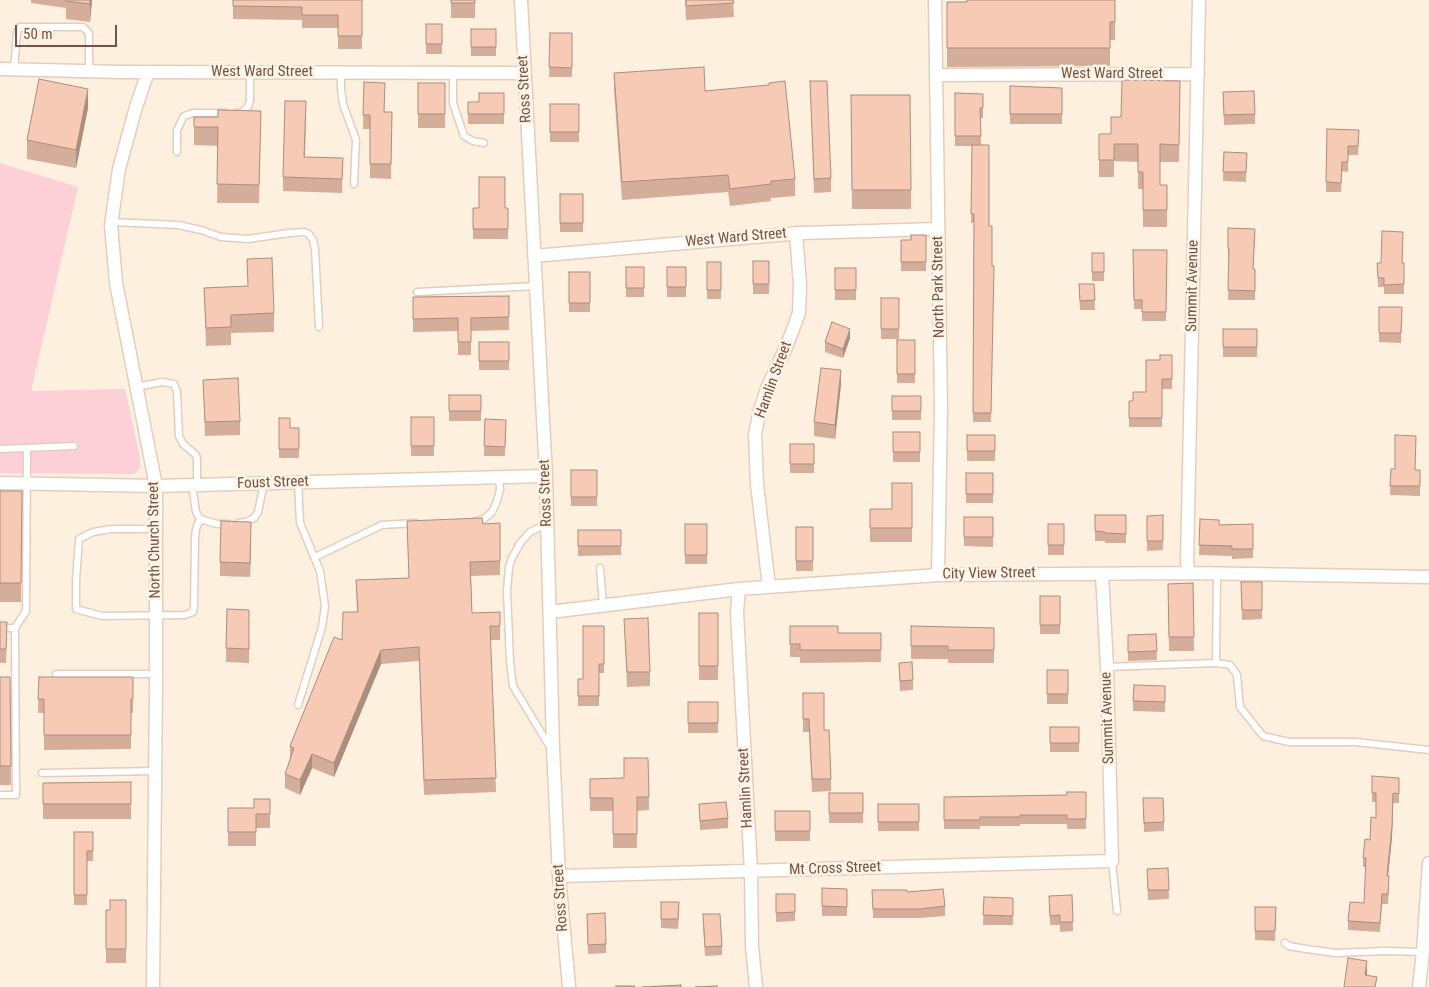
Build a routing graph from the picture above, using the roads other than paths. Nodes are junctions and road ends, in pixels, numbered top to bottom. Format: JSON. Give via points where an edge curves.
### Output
{"nodes":[{"id":1,"x":521,"y":0,"type":"edge"},
{"id":2,"x":935,"y":0,"type":"edge"},
{"id":3,"x":1200,"y":0,"type":"edge"},
{"id":4,"x":0,"y":69,"type":"edge"},
{"id":5,"x":14,"y":70,"type":"junction"},
{"id":6,"x":89,"y":72,"type":"junction"},
{"id":7,"x":148,"y":72,"type":"junction"},
{"id":8,"x":250,"y":72,"type":"junction"},
{"id":9,"x":340,"y":72,"type":"junction"},
{"id":10,"x":453,"y":72,"type":"junction"},
{"id":11,"x":524,"y":72,"type":"junction"},
{"id":12,"x":1198,"y":74,"type":"junction"},
{"id":13,"x":936,"y":75,"type":"junction"},
{"id":14,"x":484,"y":143,"type":"dead end"},
{"id":15,"x":176,"y":152,"type":"dead end"},
{"id":16,"x":354,"y":184,"type":"dead end"},
{"id":17,"x":111,"y":222,"type":"junction"},
{"id":18,"x":938,"y":229,"type":"junction"},
{"id":19,"x":796,"y":233,"type":"junction"},
{"id":20,"x":534,"y":256,"type":"junction"},
{"id":21,"x":536,"y":286,"type":"junction"},
{"id":22,"x":417,"y":292,"type":"dead end"},
{"id":23,"x":319,"y":327,"type":"dead end"},
{"id":24,"x":136,"y":387,"type":"junction"},
{"id":25,"x":74,"y":446,"type":"dead end"},
{"id":26,"x":27,"y":448,"type":"junction"},
{"id":27,"x":0,"y":449,"type":"edge"},
{"id":28,"x":546,"y":476,"type":"junction"},
{"id":29,"x":499,"y":477,"type":"junction"},
{"id":30,"x":298,"y":482,"type":"junction"},
{"id":31,"x":0,"y":483,"type":"edge"},
{"id":32,"x":26,"y":483,"type":"junction"},
{"id":33,"x":264,"y":483,"type":"junction"},
{"id":34,"x":195,"y":485,"type":"junction"},
{"id":35,"x":156,"y":486,"type":"junction"},
{"id":36,"x":200,"y":519,"type":"junction"},
{"id":37,"x":469,"y":521,"type":"edge"},
{"id":38,"x":424,"y":523,"type":"edge"},
{"id":39,"x":548,"y":524,"type":"junction"},
{"id":40,"x":156,"y":529,"type":"junction"},
{"id":41,"x":315,"y":558,"type":"junction"},
{"id":42,"x":600,"y":568,"type":"dead end"},
{"id":43,"x":1189,"y":573,"type":"junction"},
{"id":44,"x":1217,"y":573,"type":"junction"},
{"id":45,"x":1102,"y":574,"type":"junction"},
{"id":46,"x":938,"y":575,"type":"junction"},
{"id":47,"x":1429,"y":576,"type":"edge"},
{"id":48,"x":769,"y":587,"type":"junction"},
{"id":49,"x":739,"y":589,"type":"junction"},
{"id":50,"x":603,"y":606,"type":"junction"},
{"id":51,"x":550,"y":612,"type":"junction"},
{"id":52,"x":156,"y":616,"type":"junction"},
{"id":53,"x":0,"y":628,"type":"edge"},
{"id":54,"x":15,"y":628,"type":"junction"},
{"id":55,"x":1216,"y":663,"type":"junction"},
{"id":56,"x":1107,"y":667,"type":"junction"},
{"id":57,"x":56,"y":674,"type":"dead end"},
{"id":58,"x":156,"y":674,"type":"junction"},
{"id":59,"x":8,"y":686,"type":"edge"},
{"id":60,"x":15,"y":686,"type":"junction"},
{"id":61,"x":298,"y":705,"type":"dead end"},
{"id":62,"x":1429,"y":750,"type":"edge"},
{"id":63,"x":554,"y":755,"type":"junction"},
{"id":64,"x":155,"y":771,"type":"junction"},
{"id":65,"x":42,"y":773,"type":"dead end"},
{"id":66,"x":0,"y":795,"type":"edge"},
{"id":67,"x":1112,"y":861,"type":"junction"},
{"id":68,"x":1429,"y":863,"type":"edge"},
{"id":69,"x":751,"y":871,"type":"junction"},
{"id":70,"x":559,"y":876,"type":"junction"},
{"id":71,"x":1117,"y":911,"type":"dead end"},
{"id":72,"x":1285,"y":943,"type":"dead end"},
{"id":73,"x":1424,"y":952,"type":"junction"},
{"id":74,"x":153,"y":987,"type":"edge"},
{"id":75,"x":569,"y":987,"type":"edge"},
{"id":76,"x":756,"y":987,"type":"edge"},
{"id":77,"x":1418,"y":987,"type":"edge"}],
"edges":[{"from":1,"to":11,"type":"street","name":"Ross Street"},
{"from":2,"to":13,"type":"street","name":"North Park Street"},
{"from":3,"to":12,"type":"street","name":"Summit Avenue"},
{"from":4,"to":5,"type":"street","name":"West Ward Street"},
{"from":5,"to":6,"type":"street","name":"West Ward Street"},
{"from":5,"to":6,"type":"lane","via":[[20,27],[83,27],[89,33]]},
{"from":6,"to":7,"type":"street","name":"West Ward Street"},
{"from":7,"to":8,"type":"street","name":"West Ward Street"},
{"from":7,"to":17,"type":"street","name":"North Church Street","via":[[120,169]]},
{"from":8,"to":9,"type":"street","name":"West Ward Street"},
{"from":8,"to":15,"type":"lane","via":[[248,107],[242,112],[184,116],[177,130]]},
{"from":9,"to":10,"type":"street","name":"West Ward Street"},
{"from":9,"to":16,"type":"lane","via":[[343,104],[356,140]]},
{"from":10,"to":11,"type":"street","name":"West Ward Street"},
{"from":10,"to":14,"type":"lane","via":[[453,103],[464,136]]},
{"from":11,"to":20,"type":"street","name":"Ross Street"},
{"from":12,"to":13,"type":"street","name":"West Ward Street"},
{"from":12,"to":43,"type":"street","name":"Summit Avenue"},
{"from":13,"to":18,"type":"street","name":"North Park Street"},
{"from":17,"to":23,"type":"lane","via":[[178,225],[221,237],[309,234],[315,249]]},
{"from":17,"to":24,"type":"street","name":"North Church Street","via":[[116,283]]},
{"from":18,"to":19,"type":"street","name":"West Ward Street"},
{"from":18,"to":46,"type":"street","name":"North Park Street","via":[[941,409]]},
{"from":19,"to":20,"type":"street","name":"West Ward Street"},
{"from":19,"to":48,"type":"street","name":"Hamlin Street","via":[[799,313],[760,410],[755,440],[756,484]]},
{"from":20,"to":21,"type":"street","name":"Ross Street"},
{"from":21,"to":22,"type":"lane"},
{"from":21,"to":28,"type":"street","name":"Ross Street"},
{"from":24,"to":34,"type":"lane","via":[[162,382],[174,384],[180,436],[197,459]]},
{"from":24,"to":35,"type":"street","name":"North Church Street"},
{"from":25,"to":26,"type":"lane"},
{"from":26,"to":27,"type":"lane"},
{"from":26,"to":32,"type":"lane"},
{"from":28,"to":29,"type":"street","name":"Foust Street"},
{"from":28,"to":39,"type":"street","name":"Ross Street"},
{"from":29,"to":30,"type":"street","name":"Foust Street"},
{"from":29,"to":37,"type":"lane","via":[[500,490],[492,512],[478,521]]},
{"from":30,"to":33,"type":"street","name":"Foust Street"},
{"from":30,"to":41,"type":"lane","via":[[300,523]]},
{"from":31,"to":32,"type":"street","name":"Foust Street"},
{"from":32,"to":35,"type":"street","name":"Foust Street"},
{"from":32,"to":54,"type":"lane","via":[[26,611]]},
{"from":33,"to":34,"type":"street","name":"Foust Street"},
{"from":33,"to":36,"type":"lane","via":[[254,518],[236,524],[217,524]]},
{"from":34,"to":35,"type":"street","name":"Foust Street"},
{"from":34,"to":36,"type":"lane","via":[[196,512]]},
{"from":35,"to":40,"type":"street","name":"North Church Street"},
{"from":36,"to":52,"type":"lane","via":[[195,538],[193,612]]},
{"from":38,"to":41,"type":"lane","via":[[382,525]]},
{"from":39,"to":51,"type":"street","name":"Ross Street"},
{"from":39,"to":63,"type":"lane","via":[[530,532],[521,542],[509,567],[507,590],[513,686]]},
{"from":40,"to":52,"type":"street","name":"North Church Street"},
{"from":40,"to":52,"type":"lane","via":[[111,529],[93,532],[79,539],[76,609],[102,616]]},
{"from":41,"to":61,"type":"lane","via":[[325,606],[322,627]]},
{"from":42,"to":50,"type":"lane"},
{"from":43,"to":44,"type":"street","name":"City View Street"},
{"from":43,"to":45,"type":"street","name":"City View Street"},
{"from":44,"to":47,"type":"street","name":"City View Street"},
{"from":44,"to":55,"type":"lane"},
{"from":45,"to":46,"type":"street","name":"City View Street"},
{"from":45,"to":56,"type":"street","name":"Summit Avenue"},
{"from":46,"to":48,"type":"street","name":"City View Street"},
{"from":48,"to":49,"type":"street","name":"City View Street"},
{"from":49,"to":50,"type":"street","name":"City View Street"},
{"from":49,"to":69,"type":"street","name":"Hamlin Street","via":[[737,612]]},
{"from":50,"to":51,"type":"street","name":"City View Street"},
{"from":51,"to":63,"type":"street","name":"Ross Street"},
{"from":52,"to":58,"type":"street","name":"North Church Street"},
{"from":53,"to":54,"type":"lane"},
{"from":54,"to":60,"type":"lane"},
{"from":55,"to":56,"type":"lane"},
{"from":55,"to":62,"type":"lane","via":[[1230,665],[1237,675],[1240,707],[1263,736],[1289,742],[1356,742]]},
{"from":56,"to":67,"type":"street","name":"Summit Avenue"},
{"from":57,"to":58,"type":"lane"},
{"from":58,"to":64,"type":"street","name":"North Church Street"},
{"from":59,"to":60,"type":"lane"},
{"from":60,"to":66,"type":"lane","via":[[16,795]]},
{"from":63,"to":70,"type":"street","name":"Ross Street"},
{"from":64,"to":65,"type":"lane"},
{"from":64,"to":74,"type":"street","name":"North Church Street"},
{"from":67,"to":69,"type":"street","name":"Mt Cross Street"},
{"from":67,"to":71,"type":"lane"},
{"from":68,"to":73,"type":"street"},
{"from":69,"to":70,"type":"street","name":"Mt Cross Street"},
{"from":69,"to":76,"type":"street","name":"Hamlin Street"},
{"from":70,"to":75,"type":"street","name":"Ross Street"},
{"from":72,"to":73,"type":"lane","via":[[1306,950],[1336,953]]},
{"from":73,"to":77,"type":"street"}]}
